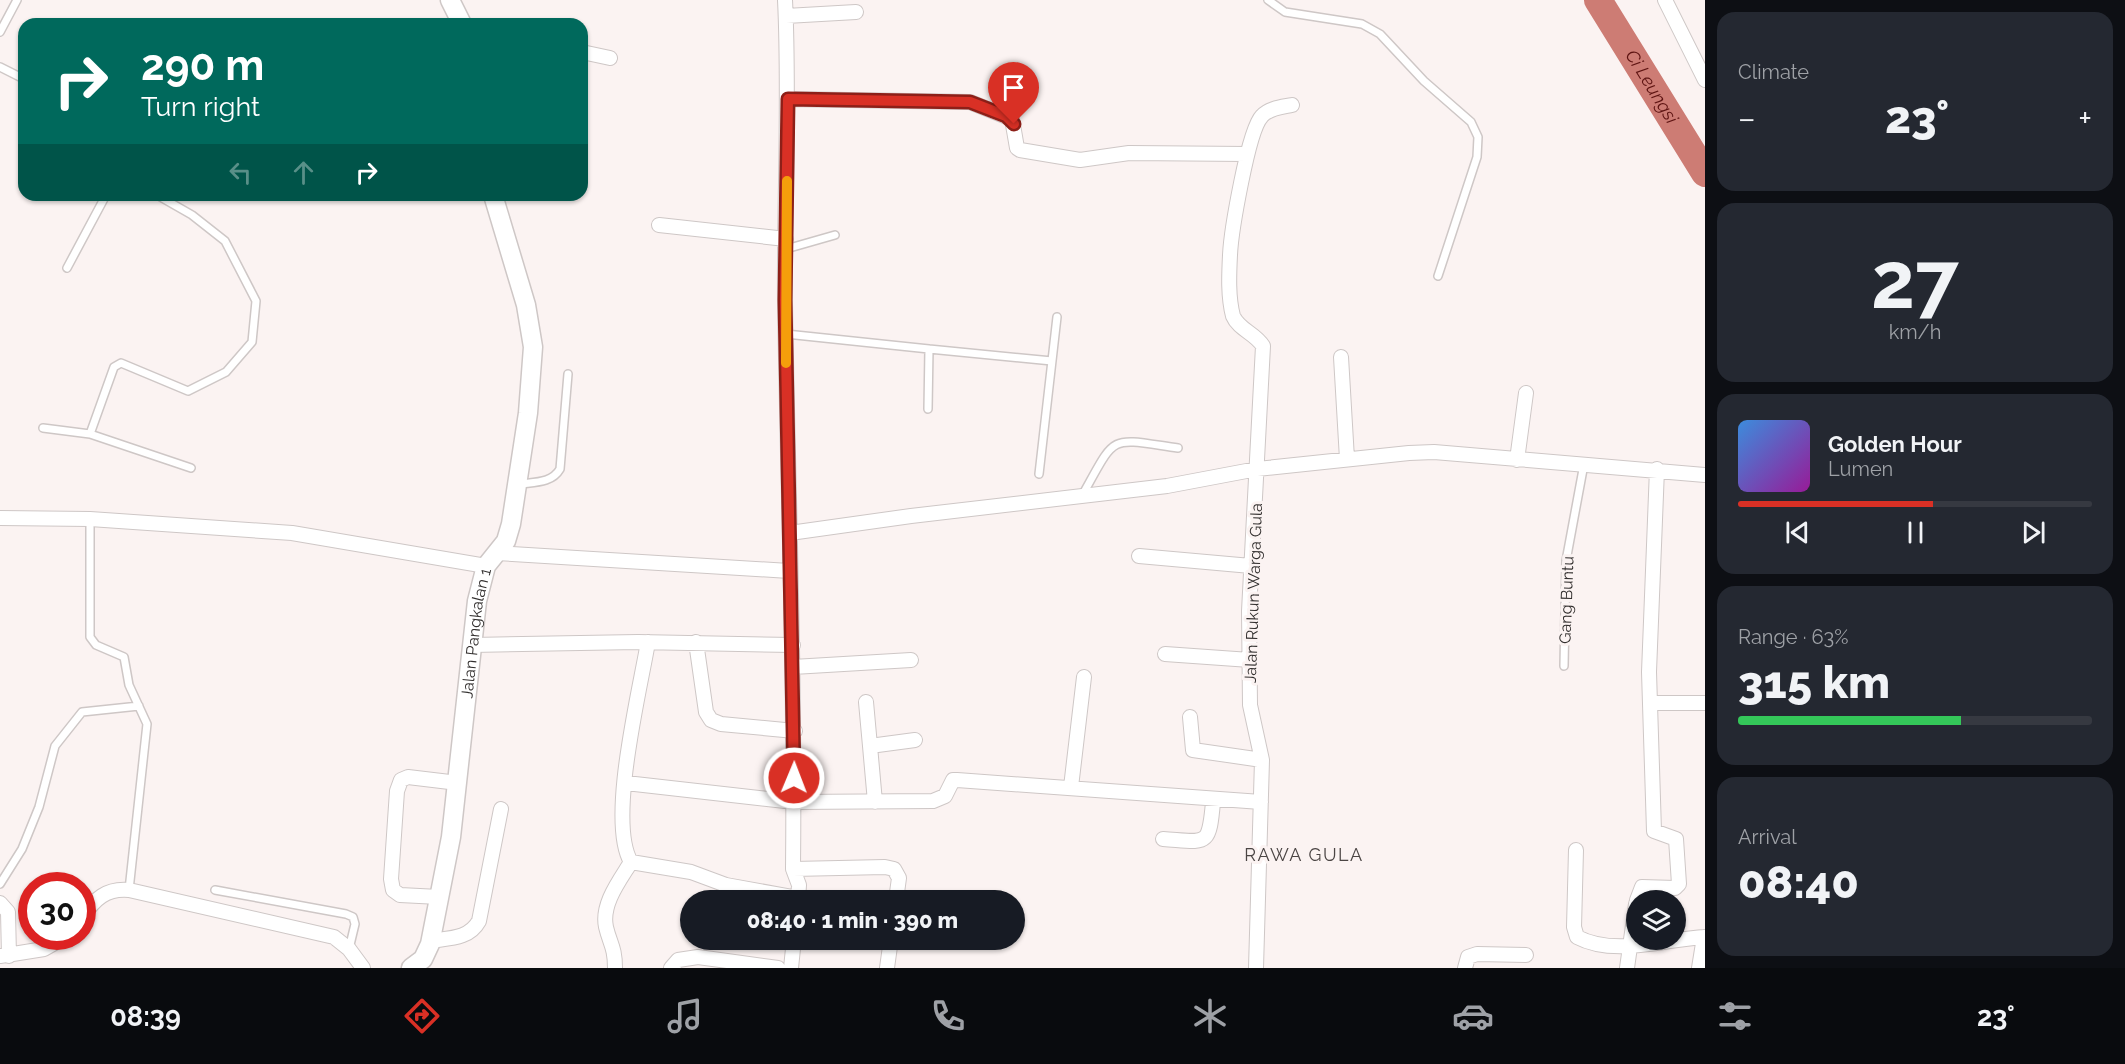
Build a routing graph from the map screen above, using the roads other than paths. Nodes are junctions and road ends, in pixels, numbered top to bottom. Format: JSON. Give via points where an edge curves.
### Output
{"nodes":[{"id":1,"x":17,"y":0,"type":"edge"},
{"id":2,"x":450,"y":0,"type":"edge"},
{"id":3,"x":785,"y":0,"type":"edge"},
{"id":4,"x":1268,"y":0,"type":"edge"},
{"id":5,"x":1669,"y":1,"type":"edge"},
{"id":6,"x":856,"y":12,"type":"dead end"},
{"id":7,"x":786,"y":16,"type":"junction"},
{"id":8,"x":459,"y":18,"type":"edge"},
{"id":9,"x":0,"y":32,"type":"edge"},
{"id":10,"x":588,"y":53,"type":"edge"},
{"id":11,"x":610,"y":58,"type":"dead end"},
{"id":12,"x":0,"y":67,"type":"edge"},
{"id":13,"x":18,"y":76,"type":"edge"},
{"id":14,"x":1705,"y":80,"type":"edge"},
{"id":15,"x":788,"y":99,"type":"junction"},
{"id":16,"x":1292,"y":105,"type":"dead end"},
{"id":17,"x":1247,"y":154,"type":"junction"},
{"id":18,"x":103,"y":201,"type":"edge"},
{"id":19,"x":168,"y":201,"type":"edge"},
{"id":20,"x":495,"y":201,"type":"edge"},
{"id":21,"x":659,"y":225,"type":"dead end"},
{"id":22,"x":835,"y":235,"type":"dead end"},
{"id":23,"x":786,"y":244,"type":"junction"},
{"id":24,"x":67,"y":268,"type":"dead end"},
{"id":25,"x":1438,"y":276,"type":"dead end"},
{"id":26,"x":1057,"y":317,"type":"dead end"},
{"id":27,"x":786,"y":334,"type":"junction"},
{"id":28,"x":929,"y":349,"type":"junction"},
{"id":29,"x":1341,"y":357,"type":"dead end"},
{"id":30,"x":1052,"y":361,"type":"junction"},
{"id":31,"x":568,"y":375,"type":"dead end"},
{"id":32,"x":1526,"y":393,"type":"dead end"},
{"id":33,"x":928,"y":409,"type":"dead end"},
{"id":34,"x":43,"y":428,"type":"dead end"},
{"id":35,"x":90,"y":434,"type":"junction"},
{"id":36,"x":1178,"y":448,"type":"dead end"},
{"id":37,"x":1347,"y":459,"type":"junction"},
{"id":38,"x":1517,"y":460,"type":"junction"},
{"id":39,"x":1584,"y":464,"type":"junction"},
{"id":40,"x":191,"y":468,"type":"dead end"},
{"id":41,"x":1257,"y":469,"type":"junction"},
{"id":42,"x":1657,"y":469,"type":"junction"},
{"id":43,"x":1039,"y":474,"type":"dead end"},
{"id":44,"x":1705,"y":475,"type":"edge"},
{"id":45,"x":517,"y":485,"type":"junction"},
{"id":46,"x":1083,"y":494,"type":"junction"},
{"id":47,"x":0,"y":518,"type":"edge"},
{"id":48,"x":90,"y":519,"type":"junction"},
{"id":49,"x":790,"y":533,"type":"junction"},
{"id":50,"x":1139,"y":556,"type":"dead end"},
{"id":51,"x":491,"y":559,"type":"junction"},
{"id":52,"x":1251,"y":566,"type":"junction"},
{"id":53,"x":789,"y":571,"type":"junction"},
{"id":54,"x":648,"y":642,"type":"junction"},
{"id":55,"x":696,"y":642,"type":"junction"},
{"id":56,"x":472,"y":645,"type":"junction"},
{"id":57,"x":793,"y":645,"type":"junction"},
{"id":58,"x":1165,"y":654,"type":"dead end"},
{"id":59,"x":911,"y":660,"type":"dead end"},
{"id":60,"x":1250,"y":660,"type":"junction"},
{"id":61,"x":1564,"y":666,"type":"dead end"},
{"id":62,"x":793,"y":667,"type":"junction"},
{"id":63,"x":1084,"y":677,"type":"dead end"},
{"id":64,"x":866,"y":702,"type":"dead end"},
{"id":65,"x":1650,"y":703,"type":"junction"},
{"id":66,"x":1705,"y":703,"type":"edge"},
{"id":67,"x":139,"y":706,"type":"junction"},
{"id":68,"x":1190,"y":717,"type":"dead end"},
{"id":69,"x":795,"y":731,"type":"junction"},
{"id":70,"x":915,"y":740,"type":"dead end"},
{"id":71,"x":870,"y":746,"type":"junction"},
{"id":72,"x":1262,"y":760,"type":"junction"},
{"id":73,"x":458,"y":783,"type":"junction"},
{"id":74,"x":626,"y":783,"type":"junction"},
{"id":75,"x":1071,"y":787,"type":"junction"},
{"id":76,"x":794,"y":802,"type":"junction"},
{"id":77,"x":875,"y":802,"type":"junction"},
{"id":78,"x":1213,"y":802,"type":"dead end"},
{"id":79,"x":1261,"y":802,"type":"junction"},
{"id":80,"x":501,"y":809,"type":"dead end"},
{"id":81,"x":1163,"y":839,"type":"dead end"},
{"id":82,"x":1576,"y":850,"type":"dead end"},
{"id":83,"x":631,"y":862,"type":"junction"},
{"id":84,"x":793,"y":869,"type":"junction"},
{"id":85,"x":0,"y":884,"type":"edge"},
{"id":86,"x":129,"y":890,"type":"junction"},
{"id":87,"x":214,"y":890,"type":"dead end"},
{"id":88,"x":752,"y":890,"type":"edge"},
{"id":89,"x":799,"y":890,"type":"edge"},
{"id":90,"x":897,"y":890,"type":"edge"},
{"id":91,"x":1641,"y":890,"type":"edge"},
{"id":92,"x":439,"y":897,"type":"junction"},
{"id":93,"x":96,"y":902,"type":"edge"},
{"id":94,"x":0,"y":903,"type":"edge"},
{"id":95,"x":1704,"y":937,"type":"edge"},
{"id":96,"x":1686,"y":939,"type":"edge"},
{"id":97,"x":430,"y":940,"type":"junction"},
{"id":98,"x":1626,"y":945,"type":"edge"},
{"id":99,"x":350,"y":948,"type":"junction"},
{"id":100,"x":38,"y":950,"type":"edge"},
{"id":101,"x":793,"y":950,"type":"edge"},
{"id":102,"x":889,"y":950,"type":"edge"},
{"id":103,"x":1631,"y":950,"type":"edge"},
{"id":104,"x":1526,"y":955,"type":"dead end"},
{"id":105,"x":4,"y":956,"type":"edge"},
{"id":106,"x":415,"y":967,"type":"edge"},
{"id":107,"x":363,"y":968,"type":"edge"},
{"id":108,"x":615,"y":968,"type":"edge"},
{"id":109,"x":671,"y":968,"type":"edge"},
{"id":110,"x":778,"y":968,"type":"edge"},
{"id":111,"x":791,"y":968,"type":"edge"},
{"id":112,"x":887,"y":968,"type":"edge"},
{"id":113,"x":1256,"y":968,"type":"edge"},
{"id":114,"x":1465,"y":968,"type":"edge"},
{"id":115,"x":1627,"y":968,"type":"edge"},
{"id":116,"x":1699,"y":968,"type":"edge"}],
"edges":[{"from":1,"to":9,"type":"lane"},
{"from":2,"to":8,"type":"main road"},
{"from":3,"to":7,"type":"street"},
{"from":4,"to":25,"type":"lane","via":[[1285,12],[1368,26],[1472,122],[1478,137],[1478,157]]},
{"from":5,"to":14,"type":"street"},
{"from":6,"to":7,"type":"street"},
{"from":7,"to":15,"type":"street"},
{"from":10,"to":11,"type":"street"},
{"from":12,"to":13,"type":"lane"},
{"from":15,"to":17,"type":"street","via":[[970,102],[1012,119],[1020,150],[1080,160],[1129,153]]},
{"from":15,"to":23,"type":"street"},
{"from":16,"to":17,"type":"street","via":[[1262,116]]},
{"from":17,"to":41,"type":"street","name":"Jalan Rukun Warga Gula","via":[[1230,254],[1231,307],[1237,324],[1263,346]]},
{"from":18,"to":24,"type":"lane"},
{"from":19,"to":35,"type":"lane","via":[[225,241],[256,301],[252,342],[226,372],[188,391],[121,363],[114,368]]},
{"from":20,"to":45,"type":"main road","name":"Jalan Pangkalan 1","via":[[531,327],[528,412]]},
{"from":21,"to":23,"type":"street"},
{"from":22,"to":23,"type":"lane"},
{"from":23,"to":27,"type":"street"},
{"from":26,"to":30,"type":"lane"},
{"from":27,"to":28,"type":"lane"},
{"from":27,"to":49,"type":"street"},
{"from":28,"to":30,"type":"lane"},
{"from":28,"to":33,"type":"lane"},
{"from":29,"to":37,"type":"street"},
{"from":30,"to":43,"type":"lane"},
{"from":31,"to":45,"type":"lane","via":[[560,469],[549,480]]},
{"from":32,"to":38,"type":"street"},
{"from":34,"to":35,"type":"lane"},
{"from":35,"to":40,"type":"lane"},
{"from":36,"to":46,"type":"lane","via":[[1117,443],[1109,448]]},
{"from":37,"to":38,"type":"street","via":[[1434,452]]},
{"from":37,"to":41,"type":"street"},
{"from":38,"to":39,"type":"street"},
{"from":39,"to":42,"type":"street"},
{"from":39,"to":61,"type":"lane","name":"Gang Buntu","via":[[1566,561]]},
{"from":41,"to":46,"type":"street","via":[[1167,486]]},
{"from":41,"to":52,"type":"street","name":"Jalan Rukun Warga Gula"},
{"from":42,"to":44,"type":"street"},
{"from":42,"to":65,"type":"street"},
{"from":45,"to":51,"type":"main road","name":"Jalan Pangkalan 1","via":[[506,541]]},
{"from":46,"to":49,"type":"street"},
{"from":47,"to":48,"type":"street"},
{"from":48,"to":51,"type":"street","via":[[292,533]]},
{"from":48,"to":67,"type":"lane","via":[[90,637],[96,645],[124,657],[129,685]]},
{"from":49,"to":53,"type":"street"},
{"from":50,"to":52,"type":"street"},
{"from":51,"to":53,"type":"street"},
{"from":51,"to":56,"type":"main road","name":"Jalan Pangkalan 1","via":[[477,601]]},
{"from":52,"to":60,"type":"street","name":"Jalan Rukun Warga Gula"},
{"from":53,"to":57,"type":"street"},
{"from":54,"to":55,"type":"street"},
{"from":54,"to":56,"type":"street"},
{"from":54,"to":74,"type":"street"},
{"from":55,"to":57,"type":"street"},
{"from":55,"to":69,"type":"street","via":[[706,712],[711,720]]},
{"from":56,"to":73,"type":"main road","name":"Jalan Pangkalan 1"},
{"from":57,"to":62,"type":"street"},
{"from":58,"to":60,"type":"street"},
{"from":59,"to":62,"type":"street"},
{"from":60,"to":72,"type":"street","name":"Jalan Rukun Warga Gula","via":[[1250,705]]},
{"from":62,"to":69,"type":"street"},
{"from":63,"to":75,"type":"street"},
{"from":64,"to":71,"type":"street"},
{"from":65,"to":66,"type":"street"},
{"from":65,"to":91,"type":"street","via":[[1654,831],[1676,839],[1679,884],[1675,888]]},
{"from":67,"to":85,"type":"lane","via":[[82,712],[75,720],[55,746],[39,807],[22,849]]},
{"from":67,"to":86,"type":"lane","via":[[147,724]]},
{"from":68,"to":72,"type":"street","via":[[1193,750]]},
{"from":69,"to":76,"type":"street"},
{"from":70,"to":71,"type":"street"},
{"from":71,"to":77,"type":"street"},
{"from":72,"to":79,"type":"street","name":"Jalan Rukun Warga Gula"},
{"from":73,"to":92,"type":"main road","name":"Jalan Pangkalan 1"},
{"from":73,"to":92,"type":"street","via":[[408,777],[401,780],[397,791],[393,890],[400,895]]},
{"from":74,"to":76,"type":"street"},
{"from":74,"to":83,"type":"street","via":[[622,839]]},
{"from":75,"to":77,"type":"street","via":[[953,780],[940,800]]},
{"from":75,"to":79,"type":"street"},
{"from":76,"to":77,"type":"street"},
{"from":76,"to":84,"type":"street"},
{"from":78,"to":81,"type":"street","via":[[1206,838]]},
{"from":79,"to":113,"type":"street","name":"Jalan Rukun Warga Gula"},
{"from":80,"to":97,"type":"street","via":[[474,931],[462,937]]},
{"from":82,"to":98,"type":"street","via":[[1577,936],[1586,942]]},
{"from":83,"to":88,"type":"street","via":[[691,872]]},
{"from":83,"to":108,"type":"street","via":[[615,885],[605,925],[615,948]]},
{"from":84,"to":89,"type":"street"},
{"from":84,"to":90,"type":"street","via":[[885,867],[894,869],[899,878]]},
{"from":86,"to":93,"type":"street","via":[[104,893]]},
{"from":86,"to":99,"type":"street","via":[[334,937]]},
{"from":87,"to":99,"type":"lane","via":[[346,914],[353,917],[355,924]]},
{"from":92,"to":97,"type":"main road","name":"Jalan Pangkalan 1"},
{"from":94,"to":105,"type":"street","via":[[8,912]]},
{"from":95,"to":96,"type":"street"},
{"from":95,"to":116,"type":"street"},
{"from":97,"to":106,"type":"main road","name":"Jalan Pangkalan 1","via":[[423,959]]},
{"from":99,"to":107,"type":"street"},
{"from":100,"to":105,"type":"street"},
{"from":101,"to":111,"type":"street"},
{"from":102,"to":112,"type":"street"},
{"from":103,"to":115,"type":"street"},
{"from":104,"to":114,"type":"street","via":[[1477,954],[1468,957]]},
{"from":109,"to":110,"type":"street","via":[[678,960],[698,957]]}]}
